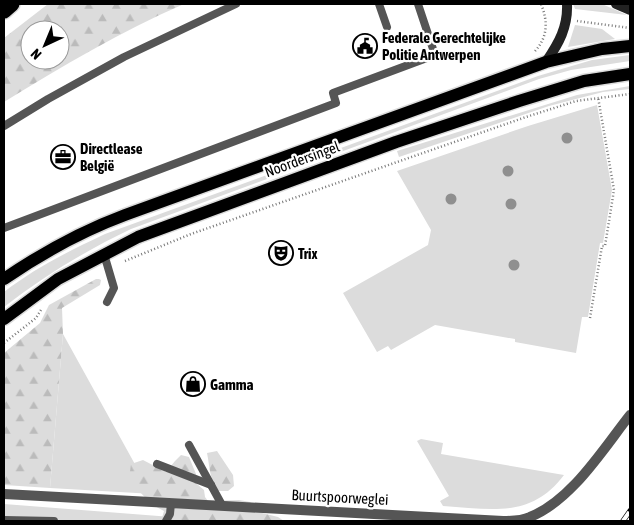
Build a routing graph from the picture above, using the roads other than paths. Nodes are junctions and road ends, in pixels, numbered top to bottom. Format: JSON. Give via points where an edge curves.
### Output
{"nodes":[{"id":1,"x":12,"y":4,"type":"edge"},
{"id":2,"x":236,"y":4,"type":"edge"},
{"id":3,"x":379,"y":4,"type":"edge"},
{"id":4,"x":418,"y":4,"type":"edge"},
{"id":5,"x":567,"y":4,"type":"edge"},
{"id":6,"x":616,"y":4,"type":"edge"},
{"id":7,"x":630,"y":10,"type":"edge"},
{"id":8,"x":4,"y":11,"type":"edge"},
{"id":9,"x":387,"y":27,"type":"dead end"},
{"id":10,"x":630,"y":46,"type":"edge"},
{"id":11,"x":546,"y":62,"type":"junction"},
{"id":12,"x":630,"y":74,"type":"edge"},
{"id":13,"x":4,"y":126,"type":"edge"},
{"id":14,"x":4,"y":228,"type":"edge"},
{"id":15,"x":104,"y":254,"type":"junction"},
{"id":16,"x":4,"y":279,"type":"edge"},
{"id":17,"x":107,"y":302,"type":"dead end"},
{"id":18,"x":4,"y":319,"type":"edge"},
{"id":19,"x":630,"y":415,"type":"edge"},
{"id":20,"x":189,"y":445,"type":"dead end"},
{"id":21,"x":156,"y":464,"type":"dead end"},
{"id":22,"x":211,"y":485,"type":"junction"},
{"id":23,"x":4,"y":494,"type":"edge"},
{"id":24,"x":171,"y":502,"type":"junction"},
{"id":25,"x":222,"y":505,"type":"junction"},
{"id":26,"x":4,"y":520,"type":"edge"},
{"id":27,"x":480,"y":520,"type":"edge"},
{"id":28,"x":54,"y":521,"type":"edge"},
{"id":29,"x":166,"y":521,"type":"edge"}],
"edges":[{"from":1,"to":8,"type":"highway"},
{"from":2,"to":13,"type":"lane","via":[[124,57]]},
{"from":3,"to":9,"type":"lane"},
{"from":4,"to":14,"type":"lane","via":[[435,55],[333,93],[336,103]]},
{"from":5,"to":11,"type":"main road","via":[[567,20],[557,47]]},
{"from":6,"to":7,"type":"main road"},
{"from":10,"to":11,"type":"main road","name":"Noordersingel"},
{"from":11,"to":16,"type":"main road","name":"Noordersingel","via":[[97,225]]},
{"from":12,"to":15,"type":"main road","name":"Noordersingel","via":[[584,81],[396,142],[138,237]]},
{"from":15,"to":17,"type":"lane","via":[[114,288]]},
{"from":15,"to":18,"type":"main road","name":"Noordersingel","via":[[58,279]]},
{"from":19,"to":27,"type":"street","name":"Buurtspoorweglei","via":[[579,479],[552,505],[528,518]]},
{"from":20,"to":22,"type":"lane"},
{"from":21,"to":22,"type":"lane"},
{"from":22,"to":25,"type":"lane"},
{"from":23,"to":24,"type":"street","name":"Buurtspoorweglei"},
{"from":24,"to":25,"type":"street","name":"Buurtspoorweglei"},
{"from":24,"to":29,"type":"lane"},
{"from":25,"to":27,"type":"street","name":"Buurtspoorweglei"},
{"from":26,"to":28,"type":"lane"}]}
